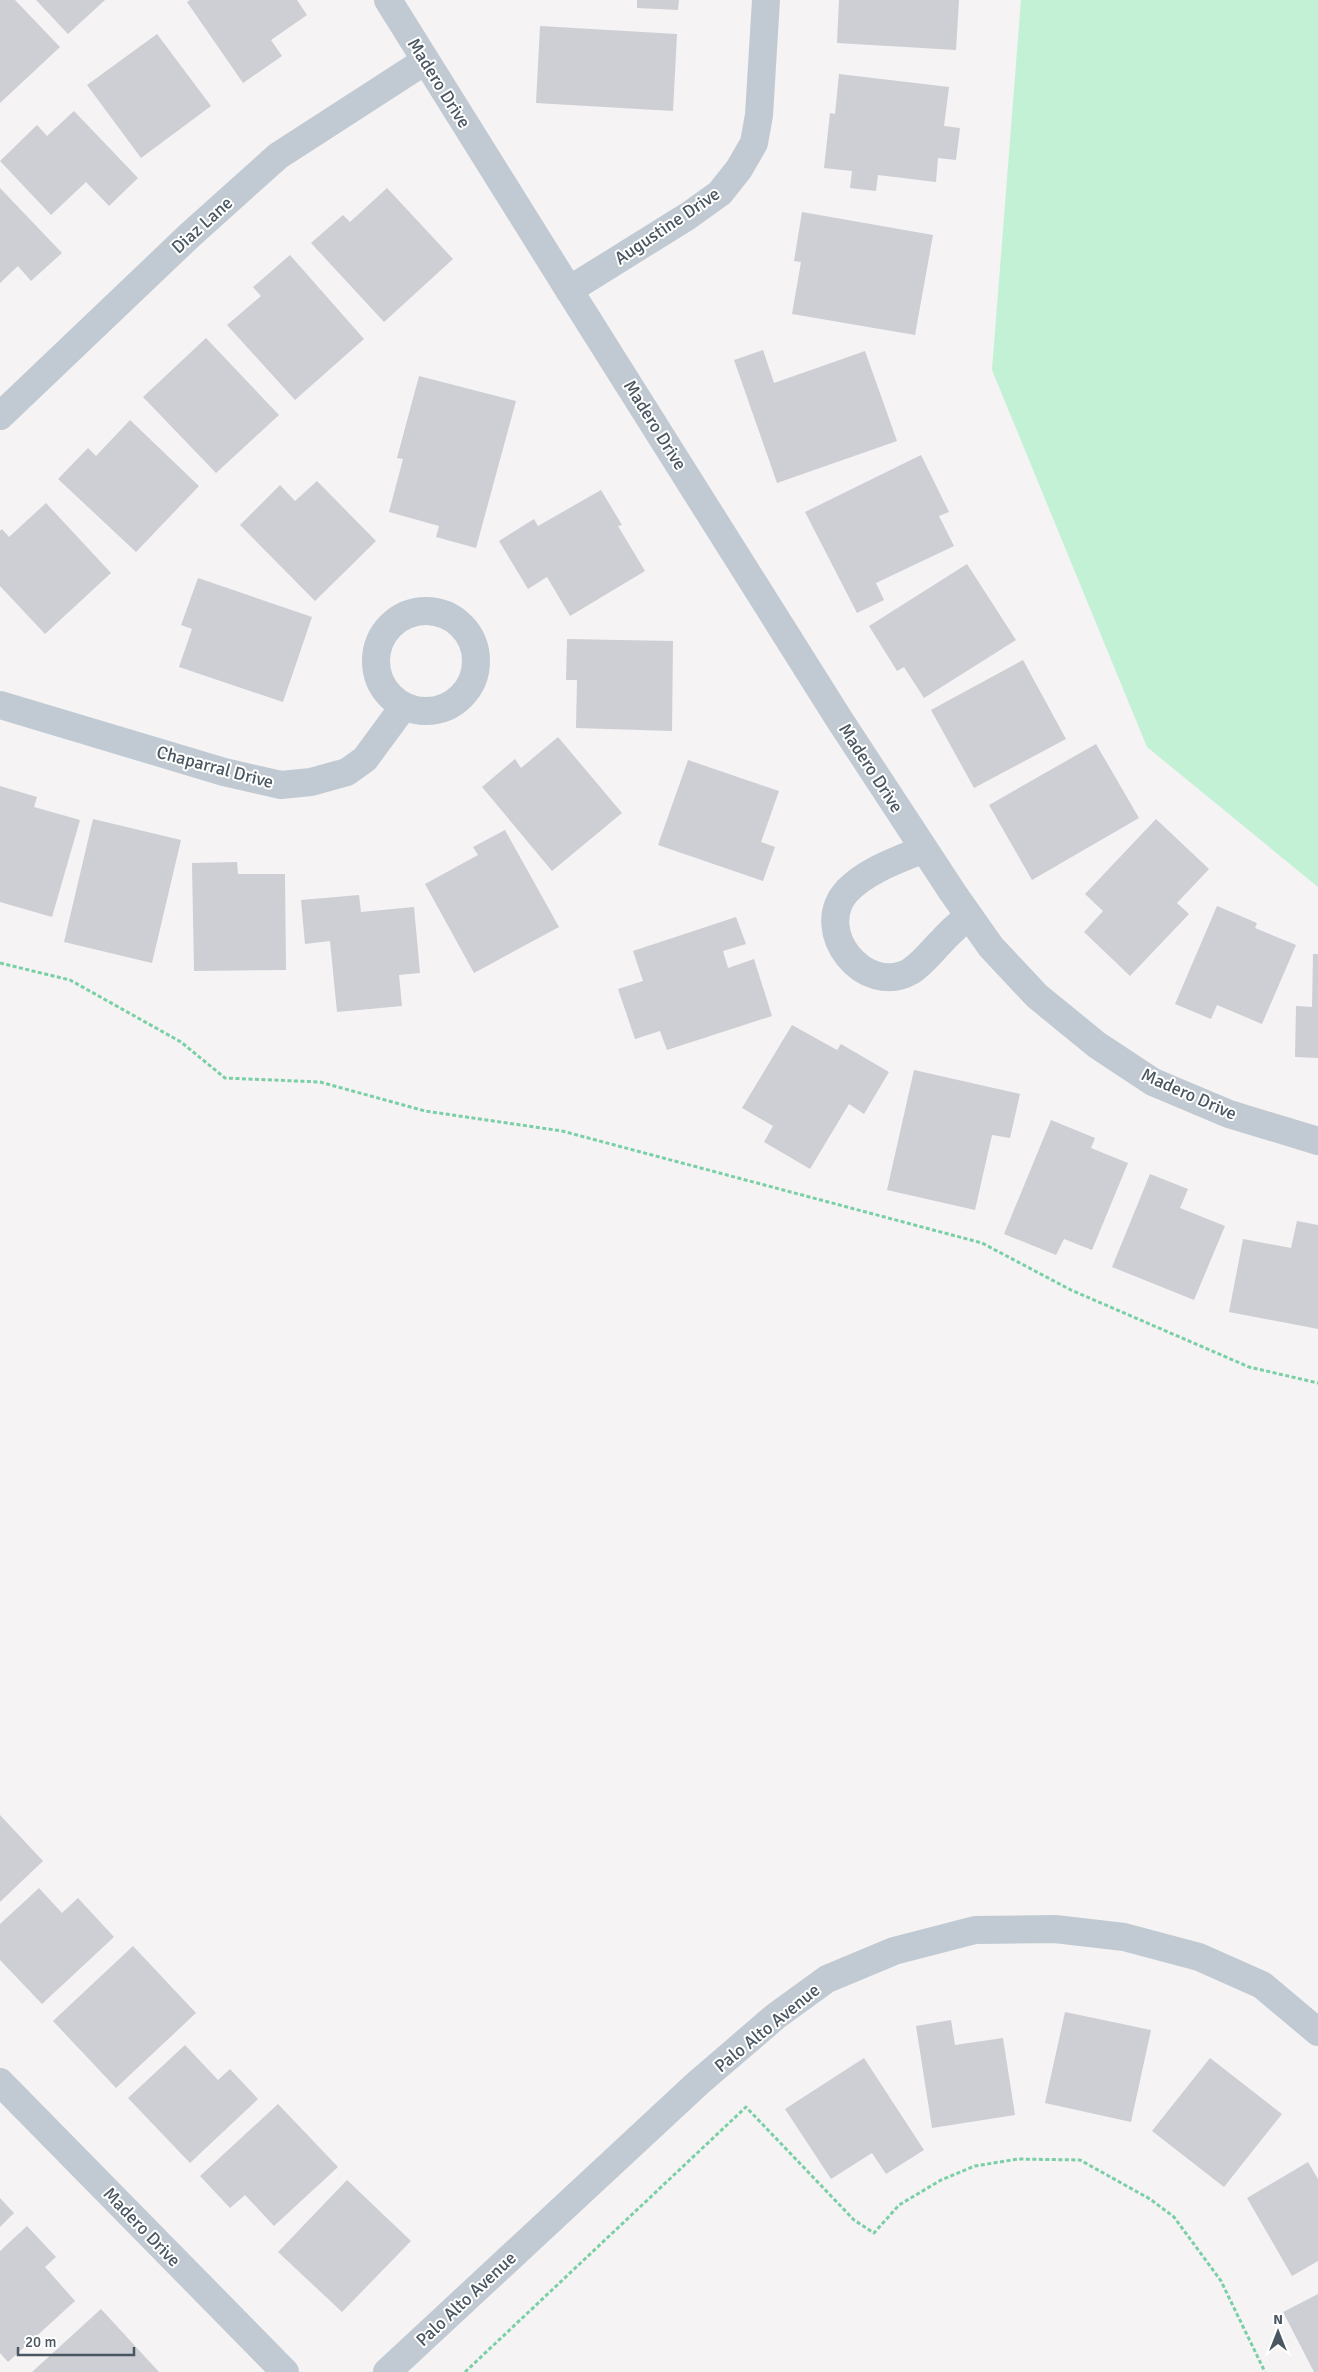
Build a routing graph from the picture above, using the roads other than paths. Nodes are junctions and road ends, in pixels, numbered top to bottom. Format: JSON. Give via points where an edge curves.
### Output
{"nodes":[{"id":1,"x":388,"y":0,"type":"edge"},
{"id":2,"x":766,"y":0,"type":"edge"},
{"id":3,"x":425,"y":61,"type":"junction"},
{"id":4,"x":569,"y":290,"type":"junction"},
{"id":5,"x":0,"y":416,"type":"edge"},
{"id":6,"x":0,"y":705,"type":"edge"},
{"id":7,"x":404,"y":706,"type":"dead end"},
{"id":8,"x":924,"y":849,"type":"junction"},
{"id":9,"x":969,"y":916,"type":"junction"},
{"id":10,"x":1318,"y":1141,"type":"edge"},
{"id":11,"x":1318,"y":2032,"type":"edge"},
{"id":12,"x":0,"y":2082,"type":"edge"},
{"id":13,"x":285,"y":2372,"type":"edge"},
{"id":14,"x":387,"y":2372,"type":"edge"}],
"edges":[{"from":1,"to":3,"type":"street","name":"Madero Drive"},
{"from":2,"to":4,"type":"street","name":"Augustine Drive","via":[[759,115],[754,143],[739,169],[720,193],[688,216]]},
{"from":3,"to":4,"type":"street","name":"Madero Drive"},
{"from":3,"to":5,"type":"street","name":"Diaz Lane","via":[[278,156]]},
{"from":4,"to":8,"type":"street","name":"Madero Drive"},
{"from":6,"to":7,"type":"street","name":"Chaparral Drive","via":[[224,772],[281,785],[311,782],[347,772],[366,759]]},
{"from":8,"to":9,"type":"street","name":"Madero Drive"},
{"from":8,"to":9,"type":"street","via":[[882,867],[847,892],[837,913],[837,936],[846,957],[864,971],[887,977],[909,972]]},
{"from":9,"to":10,"type":"street","name":"Madero Drive","via":[[991,947],[1038,996],[1097,1045],[1153,1082],[1229,1114]]},
{"from":11,"to":14,"type":"street","name":"Palo Alto Avenue","via":[[1262,1985],[1199,1957],[1124,1937],[1054,1929],[975,1930],[894,1951],[827,1979],[776,2016]]},
{"from":12,"to":13,"type":"street","name":"Madero Drive"}]}
